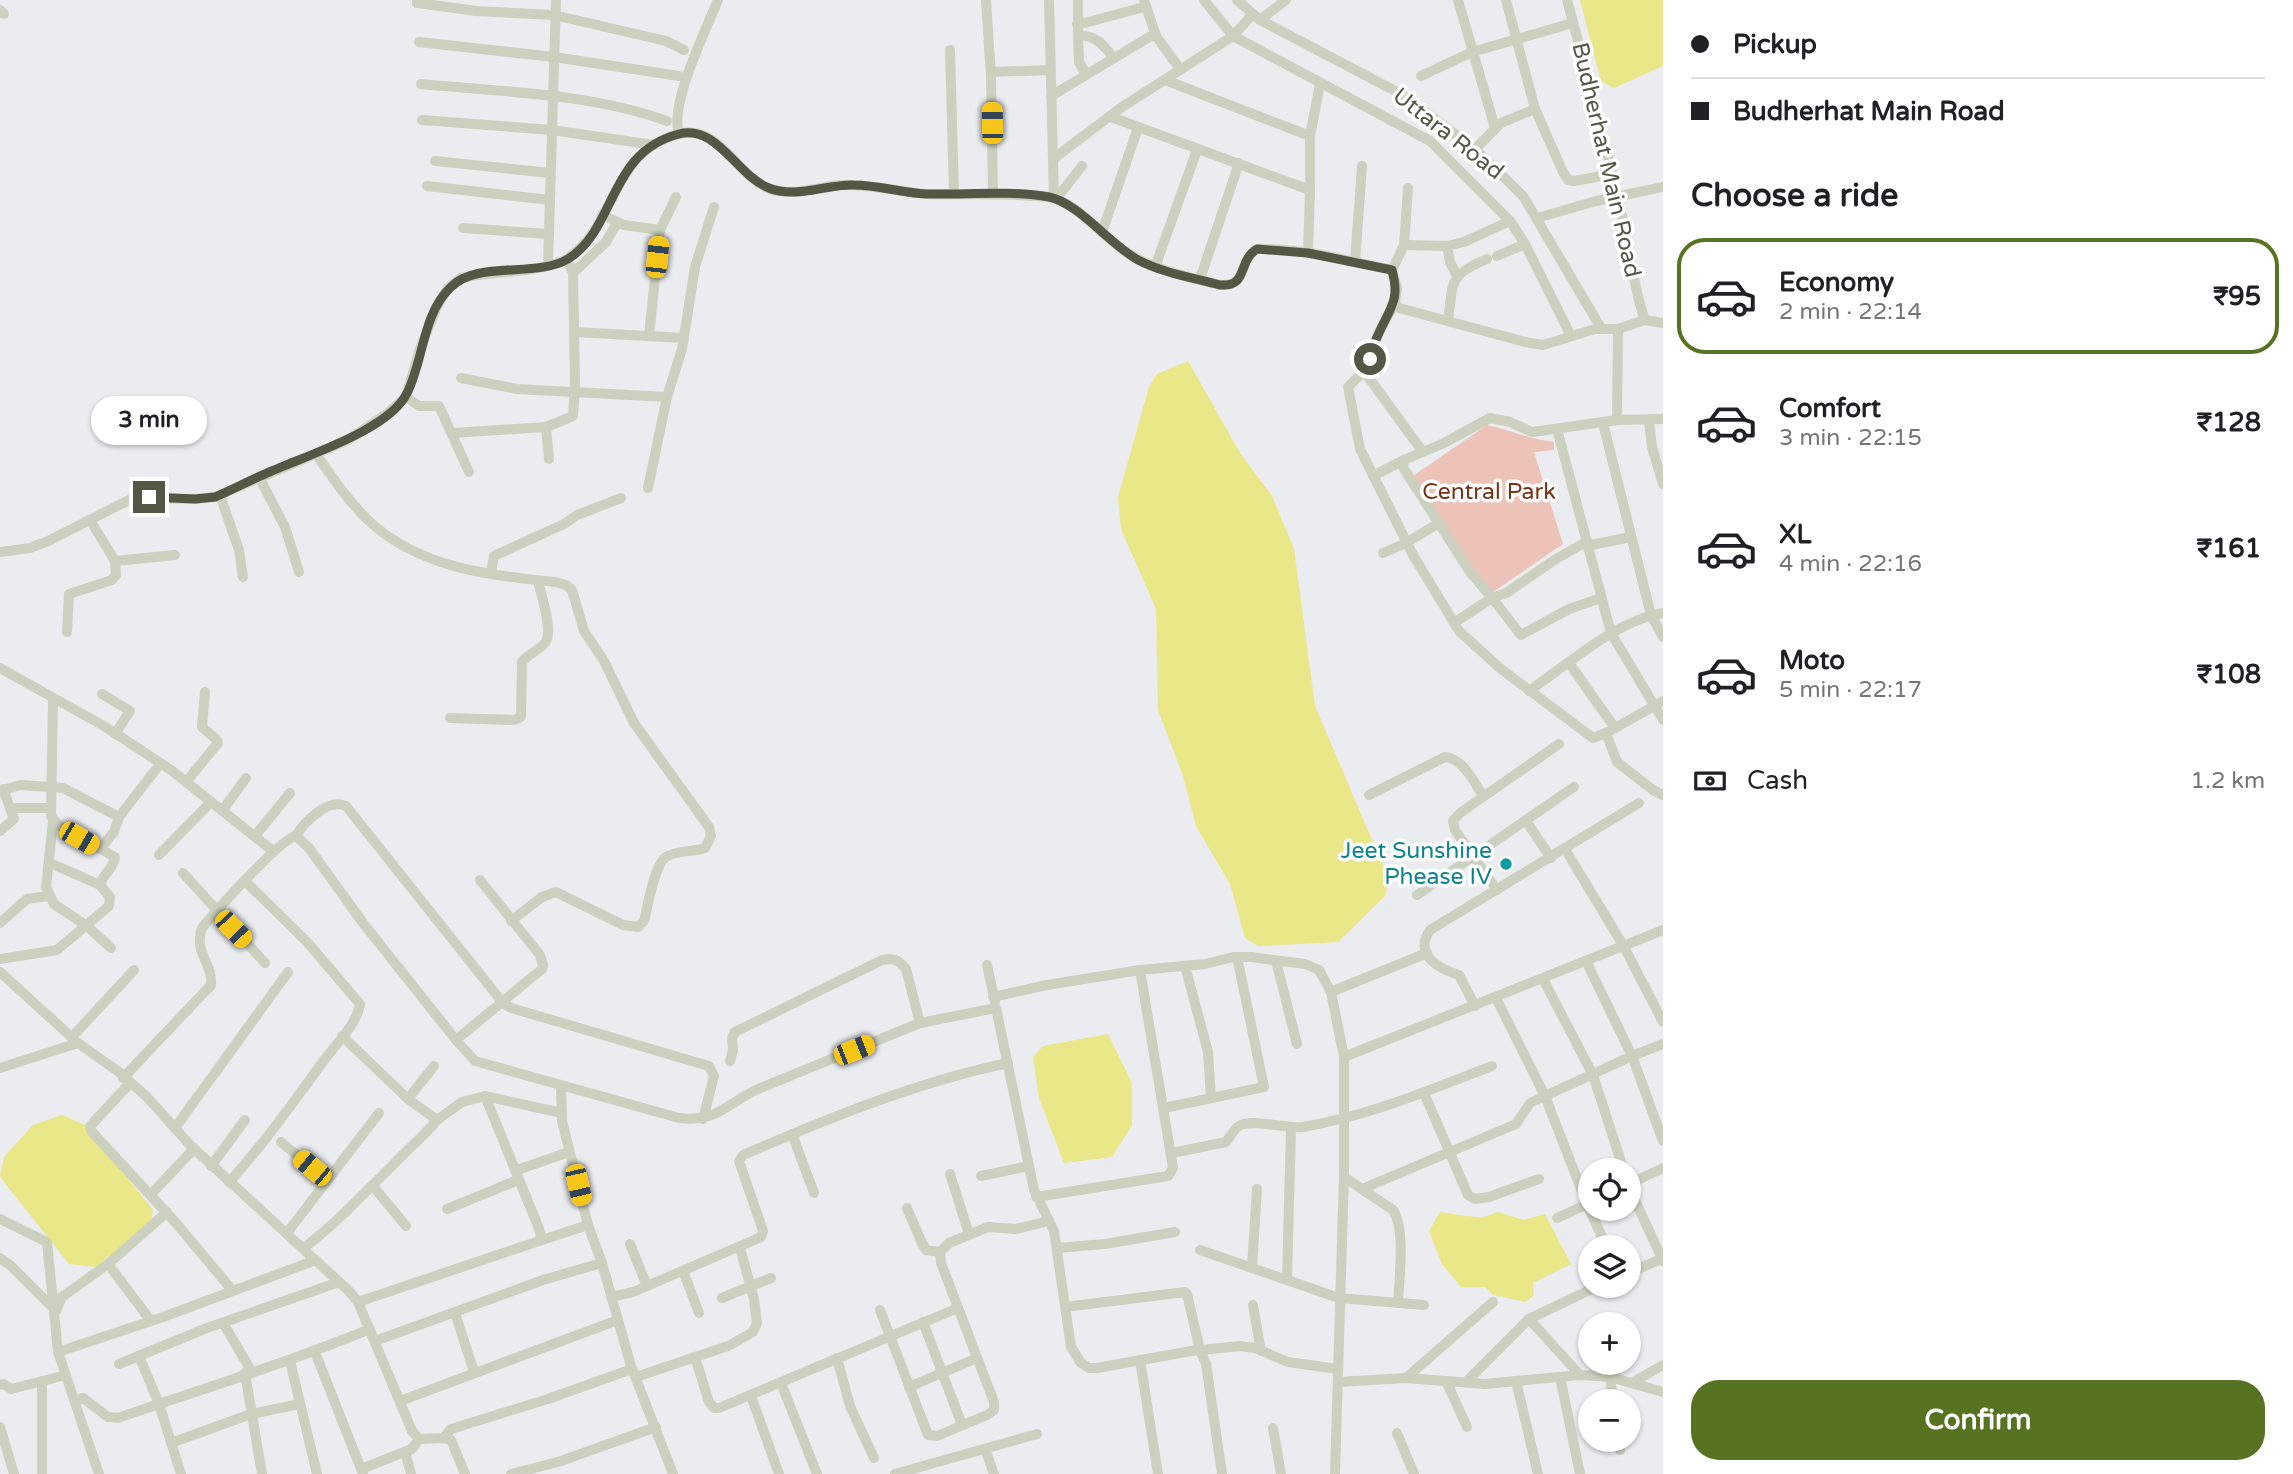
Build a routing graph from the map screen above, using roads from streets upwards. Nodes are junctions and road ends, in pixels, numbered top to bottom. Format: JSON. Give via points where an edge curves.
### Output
{"nodes":[{"id":1,"x":417,"y":0,"type":"edge"},
{"id":2,"x":556,"y":0,"type":"edge"},
{"id":3,"x":718,"y":0,"type":"edge"},
{"id":4,"x":986,"y":0,"type":"edge"},
{"id":5,"x":1049,"y":0,"type":"edge"},
{"id":6,"x":1078,"y":0,"type":"edge"},
{"id":7,"x":1205,"y":0,"type":"edge"},
{"id":8,"x":1237,"y":0,"type":"edge"},
{"id":9,"x":1286,"y":0,"type":"edge"},
{"id":10,"x":1458,"y":0,"type":"edge"},
{"id":11,"x":1506,"y":0,"type":"edge"},
{"id":12,"x":1567,"y":0,"type":"edge"},
{"id":13,"x":1144,"y":3,"type":"edge"},
{"id":14,"x":554,"y":15,"type":"junction"},
{"id":15,"x":1256,"y":18,"type":"junction"},
{"id":16,"x":1573,"y":23,"type":"junction"},
{"id":17,"x":1078,"y":30,"type":"junction"},
{"id":18,"x":1156,"y":36,"type":"junction"},
{"id":19,"x":1233,"y":36,"type":"junction"},
{"id":20,"x":1516,"y":40,"type":"junction"},
{"id":21,"x":419,"y":42,"type":"dead end"},
{"id":22,"x":684,"y":50,"type":"dead end"},
{"id":23,"x":950,"y":50,"type":"dead end"},
{"id":24,"x":1472,"y":52,"type":"junction"},
{"id":25,"x":554,"y":57,"type":"junction"},
{"id":26,"x":1113,"y":57,"type":"junction"},
{"id":27,"x":1180,"y":69,"type":"junction"},
{"id":28,"x":1050,"y":70,"type":"junction"},
{"id":29,"x":991,"y":72,"type":"junction"},
{"id":30,"x":1086,"y":74,"type":"junction"},
{"id":31,"x":679,"y":76,"type":"dead end"},
{"id":32,"x":1421,"y":76,"type":"dead end"},
{"id":33,"x":1165,"y":80,"type":"junction"},
{"id":34,"x":421,"y":84,"type":"dead end"},
{"id":35,"x":1320,"y":84,"type":"junction"},
{"id":36,"x":1051,"y":96,"type":"junction"},
{"id":37,"x":553,"y":97,"type":"junction"},
{"id":38,"x":1535,"y":109,"type":"junction"},
{"id":39,"x":1111,"y":117,"type":"junction"},
{"id":40,"x":422,"y":120,"type":"dead end"},
{"id":41,"x":667,"y":121,"type":"dead end"},
{"id":42,"x":1138,"y":128,"type":"junction"},
{"id":43,"x":1495,"y":128,"type":"junction"},
{"id":44,"x":552,"y":131,"type":"junction"},
{"id":45,"x":679,"y":134,"type":"junction"},
{"id":46,"x":1310,"y":136,"type":"junction"},
{"id":47,"x":654,"y":145,"type":"junction"},
{"id":48,"x":1475,"y":149,"type":"junction"},
{"id":49,"x":1197,"y":150,"type":"junction"},
{"id":50,"x":1053,"y":159,"type":"junction"},
{"id":51,"x":435,"y":160,"type":"dead end"},
{"id":52,"x":1239,"y":163,"type":"junction"},
{"id":53,"x":1082,"y":166,"type":"dead end"},
{"id":54,"x":1362,"y":166,"type":"dead end"},
{"id":55,"x":551,"y":173,"type":"junction"},
{"id":56,"x":1613,"y":174,"type":"junction"},
{"id":57,"x":427,"y":186,"type":"dead end"},
{"id":58,"x":1663,"y":187,"type":"edge"},
{"id":59,"x":1408,"y":188,"type":"dead end"},
{"id":60,"x":1310,"y":190,"type":"junction"},
{"id":61,"x":954,"y":194,"type":"junction"},
{"id":62,"x":993,"y":194,"type":"junction"},
{"id":63,"x":676,"y":197,"type":"dead end"},
{"id":64,"x":1618,"y":197,"type":"junction"},
{"id":65,"x":1055,"y":198,"type":"junction"},
{"id":66,"x":550,"y":200,"type":"junction"},
{"id":67,"x":713,"y":207,"type":"dead end"},
{"id":68,"x":602,"y":215,"type":"junction"},
{"id":69,"x":1537,"y":218,"type":"junction"},
{"id":70,"x":1510,"y":221,"type":"junction"},
{"id":71,"x":617,"y":223,"type":"junction"},
{"id":72,"x":463,"y":228,"type":"dead end"},
{"id":73,"x":660,"y":230,"type":"junction"},
{"id":74,"x":1102,"y":232,"type":"junction"},
{"id":75,"x":549,"y":234,"type":"junction"},
{"id":76,"x":1525,"y":244,"type":"junction"},
{"id":77,"x":1404,"y":245,"type":"junction"},
{"id":78,"x":1447,"y":246,"type":"junction"},
{"id":79,"x":1308,"y":253,"type":"junction"},
{"id":80,"x":567,"y":260,"type":"junction"},
{"id":81,"x":1354,"y":262,"type":"junction"},
{"id":82,"x":548,"y":265,"type":"junction"},
{"id":83,"x":1155,"y":267,"type":"junction"},
{"id":84,"x":1392,"y":270,"type":"junction"},
{"id":85,"x":573,"y":272,"type":"junction"},
{"id":86,"x":1457,"y":276,"type":"junction"},
{"id":87,"x":1200,"y":279,"type":"junction"},
{"id":88,"x":1395,"y":303,"type":"junction"},
{"id":89,"x":1448,"y":320,"type":"junction"},
{"id":90,"x":1645,"y":320,"type":"junction"},
{"id":91,"x":1663,"y":323,"type":"edge"},
{"id":92,"x":1618,"y":329,"type":"junction"},
{"id":93,"x":1594,"y":330,"type":"junction"},
{"id":94,"x":575,"y":332,"type":"junction"},
{"id":95,"x":649,"y":336,"type":"junction"},
{"id":96,"x":1571,"y":336,"type":"junction"},
{"id":97,"x":684,"y":338,"type":"junction"},
{"id":98,"x":1368,"y":364,"type":"junction"},
{"id":99,"x":461,"y":378,"type":"dead end"},
{"id":100,"x":573,"y":391,"type":"junction"},
{"id":101,"x":406,"y":397,"type":"junction"},
{"id":102,"x":667,"y":397,"type":"junction"},
{"id":103,"x":1663,"y":419,"type":"edge"},
{"id":104,"x":1616,"y":420,"type":"junction"},
{"id":105,"x":1649,"y":421,"type":"junction"},
{"id":106,"x":1603,"y":423,"type":"junction"},
{"id":107,"x":545,"y":427,"type":"junction"},
{"id":108,"x":1556,"y":429,"type":"junction"},
{"id":109,"x":453,"y":433,"type":"junction"},
{"id":110,"x":1423,"y":452,"type":"junction"},
{"id":111,"x":316,"y":453,"type":"junction"},
{"id":112,"x":549,"y":459,"type":"dead end"},
{"id":113,"x":1404,"y":460,"type":"junction"},
{"id":114,"x":469,"y":472,"type":"dead end"},
{"id":115,"x":259,"y":477,"type":"junction"},
{"id":116,"x":1373,"y":477,"type":"junction"},
{"id":117,"x":1663,"y":484,"type":"edge"},
{"id":118,"x":648,"y":488,"type":"dead end"},
{"id":119,"x":621,"y":498,"type":"dead end"},
{"id":120,"x":224,"y":504,"type":"junction"},
{"id":121,"x":90,"y":520,"type":"junction"},
{"id":122,"x":1439,"y":523,"type":"junction"},
{"id":123,"x":1631,"y":537,"type":"junction"},
{"id":124,"x":1586,"y":544,"type":"junction"},
{"id":125,"x":1394,"y":548,"type":"junction"},
{"id":126,"x":0,"y":552,"type":"edge"},
{"id":127,"x":175,"y":555,"type":"dead end"},
{"id":128,"x":115,"y":561,"type":"junction"},
{"id":129,"x":299,"y":572,"type":"dead end"},
{"id":130,"x":491,"y":573,"type":"junction"},
{"id":131,"x":243,"y":577,"type":"dead end"},
{"id":132,"x":538,"y":581,"type":"junction"},
{"id":133,"x":1492,"y":598,"type":"junction"},
{"id":134,"x":1601,"y":598,"type":"junction"},
{"id":135,"x":1663,"y":613,"type":"edge"},
{"id":136,"x":1651,"y":615,"type":"junction"},
{"id":137,"x":1454,"y":623,"type":"junction"},
{"id":138,"x":67,"y":632,"type":"dead end"},
{"id":139,"x":1611,"y":633,"type":"junction"},
{"id":140,"x":1663,"y":637,"type":"edge"},
{"id":141,"x":1569,"y":663,"type":"junction"},
{"id":142,"x":0,"y":668,"type":"edge"},
{"id":143,"x":1530,"y":691,"type":"junction"},
{"id":144,"x":205,"y":692,"type":"dead end"},
{"id":145,"x":102,"y":694,"type":"dead end"},
{"id":146,"x":54,"y":700,"type":"junction"},
{"id":147,"x":1658,"y":704,"type":"edge"},
{"id":148,"x":450,"y":718,"type":"dead end"},
{"id":149,"x":1663,"y":720,"type":"edge"},
{"id":150,"x":1611,"y":731,"type":"junction"},
{"id":151,"x":115,"y":734,"type":"junction"},
{"id":152,"x":1559,"y":744,"type":"dead end"},
{"id":153,"x":160,"y":764,"type":"junction"},
{"id":154,"x":246,"y":778,"type":"dead end"},
{"id":155,"x":186,"y":782,"type":"junction"},
{"id":156,"x":51,"y":786,"type":"junction"},
{"id":157,"x":1574,"y":787,"type":"dead end"},
{"id":158,"x":2,"y":790,"type":"edge"},
{"id":159,"x":290,"y":793,"type":"dead end"},
{"id":160,"x":1369,"y":795,"type":"dead end"},
{"id":161,"x":1663,"y":795,"type":"edge"},
{"id":162,"x":1483,"y":796,"type":"junction"},
{"id":163,"x":211,"y":802,"type":"junction"},
{"id":164,"x":1639,"y":803,"type":"dead end"},
{"id":165,"x":11,"y":808,"type":"junction"},
{"id":166,"x":51,"y":808,"type":"junction"},
{"id":167,"x":222,"y":811,"type":"junction"},
{"id":168,"x":119,"y":817,"type":"junction"},
{"id":169,"x":53,"y":821,"type":"junction"},
{"id":170,"x":1526,"y":821,"type":"junction"},
{"id":171,"x":0,"y":831,"type":"edge"},
{"id":172,"x":255,"y":836,"type":"junction"},
{"id":173,"x":296,"y":836,"type":"junction"},
{"id":174,"x":100,"y":849,"type":"junction"},
{"id":175,"x":1564,"y":849,"type":"junction"},
{"id":176,"x":273,"y":851,"type":"junction"},
{"id":177,"x":159,"y":855,"type":"dead end"},
{"id":178,"x":1473,"y":855,"type":"junction"},
{"id":179,"x":1550,"y":858,"type":"junction"},
{"id":180,"x":50,"y":863,"type":"junction"},
{"id":181,"x":183,"y":873,"type":"dead end"},
{"id":182,"x":480,"y":880,"type":"dead end"},
{"id":183,"x":245,"y":881,"type":"junction"},
{"id":184,"x":100,"y":885,"type":"junction"},
{"id":185,"x":1497,"y":890,"type":"junction"},
{"id":186,"x":1417,"y":895,"type":"dead end"},
{"id":187,"x":48,"y":896,"type":"junction"},
{"id":188,"x":216,"y":912,"type":"junction"},
{"id":189,"x":511,"y":921,"type":"junction"},
{"id":190,"x":0,"y":923,"type":"edge"},
{"id":191,"x":88,"y":926,"type":"junction"},
{"id":192,"x":1663,"y":930,"type":"edge"},
{"id":193,"x":1623,"y":945,"type":"junction"},
{"id":194,"x":111,"y":948,"type":"dead end"},
{"id":195,"x":1427,"y":953,"type":"junction"},
{"id":196,"x":1237,"y":957,"type":"junction"},
{"id":197,"x":0,"y":959,"type":"edge"},
{"id":198,"x":1276,"y":961,"type":"junction"},
{"id":199,"x":1586,"y":961,"type":"junction"},
{"id":200,"x":265,"y":963,"type":"dead end"},
{"id":201,"x":986,"y":965,"type":"dead end"},
{"id":202,"x":1185,"y":966,"type":"junction"},
{"id":203,"x":134,"y":970,"type":"dead end"},
{"id":204,"x":1140,"y":970,"type":"junction"},
{"id":205,"x":0,"y":972,"type":"edge"},
{"id":206,"x":288,"y":972,"type":"dead end"},
{"id":207,"x":1543,"y":979,"type":"junction"},
{"id":208,"x":1331,"y":992,"type":"junction"},
{"id":209,"x":1496,"y":998,"type":"junction"},
{"id":210,"x":995,"y":1002,"type":"junction"},
{"id":211,"x":503,"y":1003,"type":"junction"},
{"id":212,"x":1475,"y":1006,"type":"junction"},
{"id":213,"x":1663,"y":1022,"type":"edge"},
{"id":214,"x":920,"y":1023,"type":"junction"},
{"id":215,"x":342,"y":1036,"type":"junction"},
{"id":216,"x":75,"y":1040,"type":"junction"},
{"id":217,"x":456,"y":1040,"type":"junction"},
{"id":218,"x":1297,"y":1044,"type":"dead end"},
{"id":219,"x":1663,"y":1044,"type":"edge"},
{"id":220,"x":1632,"y":1056,"type":"junction"},
{"id":221,"x":1344,"y":1057,"type":"junction"},
{"id":222,"x":730,"y":1061,"type":"dead end"},
{"id":223,"x":1008,"y":1063,"type":"junction"},
{"id":224,"x":434,"y":1066,"type":"dead end"},
{"id":225,"x":1492,"y":1066,"type":"dead end"},
{"id":226,"x":0,"y":1068,"type":"edge"},
{"id":227,"x":1593,"y":1074,"type":"junction"},
{"id":228,"x":127,"y":1081,"type":"junction"},
{"id":229,"x":561,"y":1086,"type":"junction"},
{"id":230,"x":1424,"y":1093,"type":"junction"},
{"id":231,"x":485,"y":1096,"type":"junction"},
{"id":232,"x":1545,"y":1096,"type":"junction"},
{"id":233,"x":1211,"y":1098,"type":"junction"},
{"id":234,"x":408,"y":1099,"type":"junction"},
{"id":235,"x":1164,"y":1108,"type":"junction"},
{"id":236,"x":379,"y":1113,"type":"dead end"},
{"id":237,"x":562,"y":1113,"type":"junction"},
{"id":238,"x":703,"y":1119,"type":"junction"},
{"id":239,"x":437,"y":1120,"type":"junction"},
{"id":240,"x":1343,"y":1120,"type":"junction"},
{"id":241,"x":245,"y":1121,"type":"dead end"},
{"id":242,"x":176,"y":1128,"type":"junction"},
{"id":243,"x":1292,"y":1128,"type":"junction"},
{"id":244,"x":792,"y":1134,"type":"junction"},
{"id":245,"x":1663,"y":1140,"type":"edge"},
{"id":246,"x":281,"y":1142,"type":"dead end"},
{"id":247,"x":194,"y":1149,"type":"junction"},
{"id":248,"x":1448,"y":1151,"type":"junction"},
{"id":249,"x":569,"y":1152,"type":"junction"},
{"id":250,"x":1172,"y":1153,"type":"junction"},
{"id":251,"x":1620,"y":1158,"type":"edge"},
{"id":252,"x":211,"y":1166,"type":"junction"},
{"id":253,"x":1029,"y":1166,"type":"junction"},
{"id":254,"x":1663,"y":1168,"type":"edge"},
{"id":255,"x":950,"y":1174,"type":"dead end"},
{"id":256,"x":519,"y":1175,"type":"junction"},
{"id":257,"x":981,"y":1176,"type":"dead end"},
{"id":258,"x":1344,"y":1177,"type":"junction"},
{"id":259,"x":1539,"y":1179,"type":"dead end"},
{"id":260,"x":327,"y":1180,"type":"junction"},
{"id":261,"x":1641,"y":1180,"type":"edge"},
{"id":262,"x":1578,"y":1181,"type":"edge"},
{"id":263,"x":229,"y":1182,"type":"junction"},
{"id":264,"x":373,"y":1186,"type":"junction"},
{"id":265,"x":1257,"y":1189,"type":"dead end"},
{"id":266,"x":1362,"y":1189,"type":"junction"},
{"id":267,"x":151,"y":1194,"type":"junction"},
{"id":268,"x":814,"y":1194,"type":"dead end"},
{"id":269,"x":1036,"y":1197,"type":"junction"},
{"id":270,"x":908,"y":1208,"type":"dead end"},
{"id":271,"x":1578,"y":1208,"type":"edge"},
{"id":272,"x":447,"y":1209,"type":"dead end"},
{"id":273,"x":167,"y":1212,"type":"junction"},
{"id":274,"x":1641,"y":1213,"type":"edge"},
{"id":275,"x":1557,"y":1218,"type":"dead end"},
{"id":276,"x":0,"y":1219,"type":"edge"},
{"id":277,"x":1049,"y":1221,"type":"junction"},
{"id":278,"x":588,"y":1225,"type":"junction"},
{"id":279,"x":406,"y":1226,"type":"dead end"},
{"id":280,"x":287,"y":1233,"type":"junction"},
{"id":281,"x":1175,"y":1233,"type":"dead end"},
{"id":282,"x":969,"y":1234,"type":"junction"},
{"id":283,"x":539,"y":1241,"type":"junction"},
{"id":284,"x":630,"y":1244,"type":"dead end"},
{"id":285,"x":303,"y":1248,"type":"junction"},
{"id":286,"x":740,"y":1248,"type":"junction"},
{"id":287,"x":1056,"y":1248,"type":"junction"},
{"id":288,"x":1200,"y":1250,"type":"dead end"},
{"id":289,"x":940,"y":1252,"type":"junction"},
{"id":290,"x":0,"y":1258,"type":"edge"},
{"id":291,"x":1662,"y":1259,"type":"edge"},
{"id":292,"x":316,"y":1260,"type":"junction"},
{"id":293,"x":602,"y":1263,"type":"junction"},
{"id":294,"x":108,"y":1265,"type":"junction"},
{"id":295,"x":1252,"y":1268,"type":"junction"},
{"id":296,"x":1641,"y":1268,"type":"edge"},
{"id":297,"x":683,"y":1271,"type":"junction"},
{"id":298,"x":771,"y":1279,"type":"dead end"},
{"id":299,"x":1287,"y":1279,"type":"junction"},
{"id":300,"x":339,"y":1282,"type":"junction"},
{"id":301,"x":647,"y":1286,"type":"junction"},
{"id":302,"x":750,"y":1286,"type":"junction"},
{"id":303,"x":232,"y":1290,"type":"junction"},
{"id":304,"x":1578,"y":1296,"type":"edge"},
{"id":305,"x":611,"y":1297,"type":"junction"},
{"id":306,"x":722,"y":1298,"type":"dead end"},
{"id":307,"x":1339,"y":1298,"type":"junction"},
{"id":308,"x":358,"y":1302,"type":"junction"},
{"id":309,"x":1493,"y":1302,"type":"dead end"},
{"id":310,"x":1398,"y":1303,"type":"junction"},
{"id":311,"x":1253,"y":1305,"type":"dead end"},
{"id":312,"x":1424,"y":1305,"type":"dead end"},
{"id":313,"x":1065,"y":1307,"type":"junction"},
{"id":314,"x":958,"y":1308,"type":"junction"},
{"id":315,"x":880,"y":1310,"type":"dead end"},
{"id":316,"x":56,"y":1311,"type":"junction"},
{"id":317,"x":456,"y":1313,"type":"junction"},
{"id":318,"x":699,"y":1313,"type":"dead end"},
{"id":319,"x":1529,"y":1319,"type":"junction"},
{"id":320,"x":618,"y":1320,"type":"junction"},
{"id":321,"x":151,"y":1321,"type":"junction"},
{"id":322,"x":923,"y":1322,"type":"junction"},
{"id":323,"x":223,"y":1323,"type":"junction"},
{"id":324,"x":370,"y":1329,"type":"junction"},
{"id":325,"x":889,"y":1336,"type":"junction"},
{"id":326,"x":375,"y":1341,"type":"junction"},
{"id":327,"x":1200,"y":1350,"type":"junction"},
{"id":328,"x":1261,"y":1351,"type":"junction"},
{"id":329,"x":58,"y":1352,"type":"junction"},
{"id":330,"x":314,"y":1352,"type":"junction"},
{"id":331,"x":139,"y":1356,"type":"junction"},
{"id":332,"x":695,"y":1357,"type":"junction"},
{"id":333,"x":837,"y":1358,"type":"junction"},
{"id":334,"x":977,"y":1358,"type":"junction"},
{"id":335,"x":1140,"y":1360,"type":"junction"},
{"id":336,"x":290,"y":1361,"type":"junction"},
{"id":337,"x":119,"y":1364,"type":"dead end"},
{"id":338,"x":1663,"y":1366,"type":"edge"},
{"id":339,"x":1338,"y":1369,"type":"junction"},
{"id":340,"x":474,"y":1372,"type":"junction"},
{"id":341,"x":249,"y":1373,"type":"junction"},
{"id":342,"x":634,"y":1373,"type":"junction"},
{"id":343,"x":942,"y":1373,"type":"junction"},
{"id":344,"x":1578,"y":1373,"type":"edge"},
{"id":345,"x":66,"y":1375,"type":"junction"},
{"id":346,"x":1580,"y":1375,"type":"joint"},
{"id":347,"x":1560,"y":1377,"type":"junction"},
{"id":348,"x":1610,"y":1377,"type":"junction"},
{"id":349,"x":1406,"y":1378,"type":"junction"},
{"id":350,"x":42,"y":1381,"type":"junction"},
{"id":351,"x":1446,"y":1381,"type":"junction"},
{"id":352,"x":1516,"y":1381,"type":"junction"},
{"id":353,"x":1338,"y":1382,"type":"junction"},
{"id":354,"x":1466,"y":1382,"type":"junction"},
{"id":355,"x":1633,"y":1382,"type":"junction"},
{"id":356,"x":781,"y":1383,"type":"junction"},
{"id":357,"x":0,"y":1385,"type":"edge"},
{"id":358,"x":909,"y":1387,"type":"junction"},
{"id":359,"x":1611,"y":1389,"type":"edge"},
{"id":360,"x":1663,"y":1392,"type":"edge"},
{"id":361,"x":751,"y":1396,"type":"junction"},
{"id":362,"x":75,"y":1401,"type":"junction"},
{"id":363,"x":400,"y":1401,"type":"junction"},
{"id":364,"x":159,"y":1404,"type":"junction"},
{"id":365,"x":300,"y":1404,"type":"junction"},
{"id":366,"x":251,"y":1414,"type":"junction"},
{"id":367,"x":962,"y":1425,"type":"junction"},
{"id":368,"x":0,"y":1427,"type":"edge"},
{"id":369,"x":656,"y":1427,"type":"junction"},
{"id":370,"x":1467,"y":1427,"type":"dead end"},
{"id":371,"x":1273,"y":1428,"type":"dead end"},
{"id":372,"x":1397,"y":1433,"type":"dead end"},
{"id":373,"x":1037,"y":1434,"type":"dead end"},
{"id":374,"x":443,"y":1438,"type":"junction"},
{"id":375,"x":419,"y":1439,"type":"junction"},
{"id":376,"x":171,"y":1443,"type":"junction"},
{"id":377,"x":985,"y":1449,"type":"junction"},
{"id":378,"x":405,"y":1452,"type":"junction"},
{"id":379,"x":874,"y":1458,"type":"dead end"},
{"id":380,"x":362,"y":1472,"type":"edge"},
{"id":381,"x":527,"y":1472,"type":"edge"},
{"id":382,"x":14,"y":1474,"type":"edge"},
{"id":383,"x":41,"y":1474,"type":"edge"},
{"id":384,"x":99,"y":1474,"type":"edge"},
{"id":385,"x":181,"y":1474,"type":"edge"},
{"id":386,"x":262,"y":1474,"type":"edge"},
{"id":387,"x":317,"y":1474,"type":"edge"},
{"id":388,"x":411,"y":1474,"type":"edge"},
{"id":389,"x":465,"y":1474,"type":"edge"},
{"id":390,"x":512,"y":1474,"type":"edge"},
{"id":391,"x":673,"y":1474,"type":"edge"},
{"id":392,"x":779,"y":1474,"type":"edge"},
{"id":393,"x":817,"y":1474,"type":"edge"},
{"id":394,"x":895,"y":1474,"type":"edge"},
{"id":395,"x":994,"y":1474,"type":"edge"},
{"id":396,"x":1157,"y":1474,"type":"edge"},
{"id":397,"x":1222,"y":1474,"type":"edge"},
{"id":398,"x":1281,"y":1474,"type":"edge"},
{"id":399,"x":1335,"y":1474,"type":"edge"},
{"id":400,"x":1415,"y":1474,"type":"edge"},
{"id":401,"x":1538,"y":1474,"type":"edge"},
{"id":402,"x":1580,"y":1474,"type":"edge"}],
"edges":[{"from":1,"to":14,"type":"street","via":[[476,11]]},
{"from":2,"to":14,"type":"street"},
{"from":3,"to":45,"type":"street","via":[[687,77],[676,122]]},
{"from":4,"to":29,"type":"street"},
{"from":5,"to":28,"type":"street"},
{"from":6,"to":17,"type":"street"},
{"from":7,"to":19,"type":"street"},
{"from":8,"to":15,"type":"street","name":"Uttara Road"},
{"from":9,"to":15,"type":"street"},
{"from":10,"to":24,"type":"street"},
{"from":11,"to":20,"type":"street"},
{"from":12,"to":16,"type":"street","name":"Budherhat Main Road"},
{"from":13,"to":17,"type":"street"},
{"from":13,"to":18,"type":"street"},
{"from":14,"to":22,"type":"street","via":[[666,41]]},
{"from":14,"to":25,"type":"street"},
{"from":15,"to":19,"type":"street"},
{"from":15,"to":48,"type":"street","name":"Uttara Road","via":[[1403,95]]},
{"from":16,"to":20,"type":"street"},
{"from":16,"to":56,"type":"street","name":"Budherhat Main Road"},
{"from":17,"to":26,"type":"street","via":[[1094,36]]},
{"from":17,"to":30,"type":"street","via":[[1079,62]]},
{"from":18,"to":26,"type":"street"},
{"from":18,"to":27,"type":"street"},
{"from":19,"to":27,"type":"street"},
{"from":19,"to":35,"type":"street"},
{"from":20,"to":24,"type":"street"},
{"from":20,"to":38,"type":"street"},
{"from":21,"to":25,"type":"street"},
{"from":23,"to":61,"type":"street"},
{"from":24,"to":32,"type":"street"},
{"from":24,"to":43,"type":"street"},
{"from":25,"to":31,"type":"street"},
{"from":25,"to":37,"type":"street"},
{"from":26,"to":30,"type":"street"},
{"from":27,"to":33,"type":"street"},
{"from":28,"to":29,"type":"street"},
{"from":28,"to":36,"type":"street"},
{"from":29,"to":62,"type":"street"},
{"from":30,"to":36,"type":"street"},
{"from":33,"to":39,"type":"street"},
{"from":33,"to":46,"type":"street"},
{"from":34,"to":37,"type":"street"},
{"from":35,"to":46,"type":"street"},
{"from":35,"to":70,"type":"street","via":[[1430,141]]},
{"from":36,"to":50,"type":"street"},
{"from":37,"to":41,"type":"street","via":[[618,106]]},
{"from":37,"to":44,"type":"street"},
{"from":38,"to":43,"type":"street"},
{"from":38,"to":56,"type":"street","via":[[1568,180]]},
{"from":39,"to":42,"type":"street"},
{"from":39,"to":50,"type":"street"},
{"from":40,"to":44,"type":"street"},
{"from":42,"to":49,"type":"street"},
{"from":42,"to":74,"type":"street"},
{"from":43,"to":48,"type":"street"},
{"from":44,"to":47,"type":"street"},
{"from":44,"to":55,"type":"street"},
{"from":45,"to":47,"type":"street"},
{"from":45,"to":61,"type":"street","via":[[711,139],[745,174],[770,189],[788,192],[855,185]]},
{"from":46,"to":60,"type":"street"},
{"from":47,"to":68,"type":"street","via":[[625,171]]},
{"from":48,"to":69,"type":"street","name":"Uttara Road","via":[[1515,187]]},
{"from":49,"to":52,"type":"street"},
{"from":49,"to":83,"type":"street"},
{"from":50,"to":65,"type":"street"},
{"from":51,"to":55,"type":"street"},
{"from":52,"to":60,"type":"street"},
{"from":52,"to":87,"type":"street"},
{"from":53,"to":65,"type":"street"},
{"from":54,"to":81,"type":"street"},
{"from":55,"to":66,"type":"street"},
{"from":56,"to":64,"type":"street","name":"Budherhat Main Road"},
{"from":57,"to":66,"type":"street"},
{"from":58,"to":64,"type":"street"},
{"from":59,"to":77,"type":"street"},
{"from":60,"to":79,"type":"street"},
{"from":61,"to":62,"type":"street"},
{"from":62,"to":65,"type":"street"},
{"from":63,"to":73,"type":"street"},
{"from":64,"to":69,"type":"street"},
{"from":64,"to":90,"type":"street","name":"Budherhat Main Road"},
{"from":65,"to":74,"type":"street"},
{"from":66,"to":75,"type":"street"},
{"from":67,"to":97,"type":"street","via":[[695,267]]},
{"from":68,"to":71,"type":"street"},
{"from":68,"to":80,"type":"street","via":[[585,243]]},
{"from":69,"to":93,"type":"street","name":"Uttara Road"},
{"from":70,"to":76,"type":"street"},
{"from":70,"to":78,"type":"street"},
{"from":71,"to":73,"type":"street"},
{"from":71,"to":85,"type":"street","via":[[606,242]]},
{"from":72,"to":75,"type":"street"},
{"from":73,"to":95,"type":"street"},
{"from":74,"to":83,"type":"street"},
{"from":75,"to":82,"type":"street"},
{"from":76,"to":86,"type":"street","via":[[1467,267]]},
{"from":76,"to":96,"type":"street"},
{"from":77,"to":78,"type":"street"},
{"from":77,"to":84,"type":"street"},
{"from":78,"to":86,"type":"street"},
{"from":79,"to":81,"type":"street"},
{"from":79,"to":87,"type":"street","via":[[1257,249],[1236,283]]},
{"from":80,"to":82,"type":"street"},
{"from":80,"to":85,"type":"street"},
{"from":81,"to":84,"type":"street"},
{"from":82,"to":101,"type":"street","via":[[461,278],[448,288],[428,327]]},
{"from":83,"to":87,"type":"street"},
{"from":84,"to":88,"type":"street"},
{"from":85,"to":94,"type":"street"},
{"from":86,"to":89,"type":"street"},
{"from":88,"to":89,"type":"street","via":[[1408,312]]},
{"from":88,"to":98,"type":"street"},
{"from":89,"to":96,"type":"street","via":[[1543,345]]},
{"from":90,"to":91,"type":"street"},
{"from":90,"to":92,"type":"street"},
{"from":92,"to":93,"type":"street"},
{"from":92,"to":104,"type":"street"},
{"from":93,"to":96,"type":"street"},
{"from":94,"to":95,"type":"street"},
{"from":94,"to":100,"type":"street"},
{"from":95,"to":97,"type":"street"},
{"from":97,"to":102,"type":"street"},
{"from":98,"to":110,"type":"street","via":[[1367,378]]},
{"from":98,"to":116,"type":"street","via":[[1348,387],[1360,449]]},
{"from":99,"to":100,"type":"street","via":[[517,389]]},
{"from":100,"to":102,"type":"street"},
{"from":100,"to":107,"type":"street","via":[[573,416]]},
{"from":101,"to":109,"type":"street","via":[[419,406],[439,406]]},
{"from":101,"to":111,"type":"street","via":[[348,440]]},
{"from":102,"to":118,"type":"street"},
{"from":103,"to":105,"type":"street"},
{"from":104,"to":105,"type":"street"},
{"from":104,"to":106,"type":"street"},
{"from":105,"to":117,"type":"street"},
{"from":106,"to":108,"type":"street"},
{"from":106,"to":123,"type":"street"},
{"from":107,"to":109,"type":"street"},
{"from":107,"to":112,"type":"street"},
{"from":108,"to":110,"type":"street","via":[[1532,432],[1490,418]]},
{"from":108,"to":124,"type":"street"},
{"from":109,"to":114,"type":"street"},
{"from":110,"to":113,"type":"street"},
{"from":111,"to":115,"type":"street"},
{"from":111,"to":130,"type":"street","via":[[356,508],[393,539],[445,565]]},
{"from":113,"to":116,"type":"street"},
{"from":113,"to":122,"type":"street","via":[[1403,467]]},
{"from":115,"to":120,"type":"street"},
{"from":115,"to":129,"type":"street","via":[[285,527]]},
{"from":116,"to":125,"type":"street"},
{"from":119,"to":130,"type":"street","via":[[494,556]]},
{"from":120,"to":121,"type":"street","via":[[132,498]]},
{"from":120,"to":131,"type":"street"},
{"from":121,"to":126,"type":"street","via":[[30,548]]},
{"from":121,"to":128,"type":"street"},
{"from":122,"to":125,"type":"street"},
{"from":122,"to":133,"type":"street"},
{"from":123,"to":124,"type":"street"},
{"from":123,"to":136,"type":"street"},
{"from":124,"to":133,"type":"street"},
{"from":124,"to":134,"type":"street"},
{"from":125,"to":137,"type":"street"},
{"from":127,"to":128,"type":"street"},
{"from":128,"to":138,"type":"street","via":[[112,580],[69,594]]},
{"from":130,"to":132,"type":"street"},
{"from":132,"to":148,"type":"street","via":[[548,636],[522,662],[521,717]]},
{"from":132,"to":189,"type":"street","via":[[572,590],[584,631],[634,723],[703,817],[711,836],[705,848],[663,859],[639,927],[623,925],[556,892]]},
{"from":133,"to":134,"type":"street","via":[[1521,635]]},
{"from":133,"to":137,"type":"street"},
{"from":134,"to":139,"type":"street"},
{"from":135,"to":136,"type":"street"},
{"from":136,"to":139,"type":"street"},
{"from":136,"to":140,"type":"street"},
{"from":137,"to":143,"type":"street"},
{"from":139,"to":141,"type":"street"},
{"from":139,"to":147,"type":"street"},
{"from":141,"to":143,"type":"street"},
{"from":141,"to":150,"type":"street"},
{"from":142,"to":146,"type":"street"},
{"from":143,"to":150,"type":"street","via":[[1591,736]]},
{"from":144,"to":155,"type":"street","via":[[202,727],[218,743]]},
{"from":145,"to":151,"type":"street","via":[[130,711]]},
{"from":146,"to":151,"type":"street"},
{"from":146,"to":156,"type":"street"},
{"from":147,"to":149,"type":"street"},
{"from":147,"to":150,"type":"street"},
{"from":150,"to":161,"type":"street","via":[[1617,762]]},
{"from":151,"to":153,"type":"street"},
{"from":152,"to":162,"type":"street"},
{"from":153,"to":155,"type":"street"},
{"from":153,"to":168,"type":"street"},
{"from":154,"to":167,"type":"street"},
{"from":155,"to":163,"type":"street"},
{"from":156,"to":158,"type":"street","via":[[20,785]]},
{"from":156,"to":166,"type":"street"},
{"from":156,"to":168,"type":"street"},
{"from":157,"to":170,"type":"street"},
{"from":158,"to":165,"type":"street"},
{"from":159,"to":172,"type":"street"},
{"from":160,"to":162,"type":"street","via":[[1445,757],[1460,763]]},
{"from":162,"to":178,"type":"street","via":[[1453,821]]},
{"from":163,"to":167,"type":"street"},
{"from":163,"to":177,"type":"street"},
{"from":164,"to":175,"type":"street"},
{"from":165,"to":166,"type":"street"},
{"from":165,"to":171,"type":"street","via":[[14,819]]},
{"from":166,"to":169,"type":"street"},
{"from":167,"to":172,"type":"street"},
{"from":168,"to":174,"type":"street"},
{"from":169,"to":174,"type":"street"},
{"from":169,"to":180,"type":"street"},
{"from":170,"to":178,"type":"street"},
{"from":170,"to":179,"type":"street"},
{"from":172,"to":176,"type":"street"},
{"from":173,"to":176,"type":"street"},
{"from":173,"to":211,"type":"street","via":[[306,821],[330,805],[346,806]]},
{"from":173,"to":217,"type":"street"},
{"from":174,"to":184,"type":"street","via":[[116,860]]},
{"from":175,"to":179,"type":"street"},
{"from":175,"to":193,"type":"street"},
{"from":176,"to":183,"type":"street"},
{"from":178,"to":185,"type":"street"},
{"from":178,"to":186,"type":"street"},
{"from":179,"to":185,"type":"street"},
{"from":180,"to":184,"type":"street"},
{"from":180,"to":187,"type":"street"},
{"from":181,"to":188,"type":"street"},
{"from":182,"to":189,"type":"street"},
{"from":183,"to":188,"type":"street"},
{"from":183,"to":215,"type":"street","via":[[307,942],[360,1004]]},
{"from":184,"to":191,"type":"street","via":[[110,897],[109,906]]},
{"from":185,"to":195,"type":"street","via":[[1430,930],[1423,946]]},
{"from":187,"to":190,"type":"street","via":[[27,899]]},
{"from":187,"to":191,"type":"street"},
{"from":188,"to":200,"type":"street"},
{"from":188,"to":228,"type":"street","via":[[198,941],[211,985]]},
{"from":189,"to":211,"type":"street","via":[[543,965]]},
{"from":191,"to":194,"type":"street"},
{"from":191,"to":197,"type":"street","via":[[57,950]]},
{"from":192,"to":193,"type":"street"},
{"from":193,"to":199,"type":"street"},
{"from":193,"to":213,"type":"street"},
{"from":195,"to":208,"type":"street"},
{"from":195,"to":212,"type":"street","via":[[1439,969],[1459,975]]},
{"from":196,"to":198,"type":"street"},
{"from":196,"to":202,"type":"street"},
{"from":196,"to":233,"type":"street","via":[[1264,1087]]},
{"from":198,"to":208,"type":"street","via":[[1319,970]]},
{"from":198,"to":218,"type":"street"},
{"from":199,"to":207,"type":"street"},
{"from":199,"to":220,"type":"street"},
{"from":201,"to":210,"type":"street"},
{"from":202,"to":204,"type":"street"},
{"from":202,"to":233,"type":"street","via":[[1208,1052]]},
{"from":203,"to":216,"type":"street"},
{"from":204,"to":210,"type":"street","via":[[1047,985]]},
{"from":204,"to":235,"type":"street"},
{"from":205,"to":216,"type":"street"},
{"from":206,"to":242,"type":"street"},
{"from":207,"to":209,"type":"street"},
{"from":207,"to":227,"type":"street"},
{"from":208,"to":221,"type":"street"},
{"from":209,"to":212,"type":"street"},
{"from":209,"to":232,"type":"street"},
{"from":210,"to":214,"type":"street"},
{"from":210,"to":223,"type":"street"},
{"from":211,"to":217,"type":"street"},
{"from":211,"to":238,"type":"street","via":[[709,1066],[714,1076]]},
{"from":212,"to":221,"type":"street"},
{"from":214,"to":222,"type":"street","via":[[906,969],[892,958],[881,960],[735,1032]]},
{"from":214,"to":238,"type":"street","via":[[742,1096]]},
{"from":215,"to":234,"type":"street"},
{"from":215,"to":263,"type":"street","via":[[262,1146]]},
{"from":216,"to":226,"type":"street"},
{"from":216,"to":228,"type":"street"},
{"from":217,"to":229,"type":"street","via":[[475,1061]]},
{"from":219,"to":220,"type":"street"},
{"from":220,"to":227,"type":"street"},
{"from":220,"to":245,"type":"street"},
{"from":221,"to":240,"type":"street"},
{"from":223,"to":244,"type":"street","via":[[958,1074]]},
{"from":223,"to":253,"type":"street"},
{"from":224,"to":234,"type":"street"},
{"from":225,"to":230,"type":"street"},
{"from":227,"to":232,"type":"street"},
{"from":227,"to":251,"type":"street"},
{"from":228,"to":242,"type":"street"},
{"from":228,"to":267,"type":"street","via":[[90,1127]]},
{"from":229,"to":237,"type":"street"},
{"from":229,"to":238,"type":"street","via":[[679,1118]]},
{"from":230,"to":240,"type":"street"},
{"from":230,"to":248,"type":"street"},
{"from":231,"to":237,"type":"street"},
{"from":231,"to":239,"type":"street","via":[[462,1102]]},
{"from":231,"to":256,"type":"street"},
{"from":232,"to":248,"type":"street","via":[[1530,1103],[1516,1124]]},
{"from":232,"to":262,"type":"street"},
{"from":233,"to":235,"type":"street"},
{"from":234,"to":239,"type":"street"},
{"from":235,"to":250,"type":"street"},
{"from":236,"to":260,"type":"street"},
{"from":237,"to":249,"type":"street"},
{"from":239,"to":264,"type":"street"},
{"from":240,"to":243,"type":"street"},
{"from":240,"to":258,"type":"street"},
{"from":241,"to":252,"type":"street"},
{"from":242,"to":247,"type":"street"},
{"from":243,"to":250,"type":"street","via":[[1246,1122],[1226,1142]]},
{"from":243,"to":299,"type":"street"},
{"from":244,"to":268,"type":"street"},
{"from":244,"to":286,"type":"street","via":[[743,1155],[739,1161],[763,1231],[761,1237]]},
{"from":246,"to":260,"type":"street"},
{"from":247,"to":252,"type":"street"},
{"from":247,"to":267,"type":"street"},
{"from":248,"to":259,"type":"street","via":[[1468,1195],[1475,1199]]},
{"from":248,"to":266,"type":"street"},
{"from":249,"to":256,"type":"street"},
{"from":249,"to":278,"type":"street"},
{"from":250,"to":269,"type":"street","via":[[1173,1168],[1168,1176]]},
{"from":252,"to":263,"type":"street"},
{"from":253,"to":257,"type":"street"},
{"from":253,"to":269,"type":"street"},
{"from":254,"to":261,"type":"street"},
{"from":255,"to":282,"type":"street"},
{"from":256,"to":272,"type":"street"},
{"from":256,"to":283,"type":"street","via":[[540,1232]]},
{"from":258,"to":266,"type":"street"},
{"from":258,"to":307,"type":"street"},
{"from":260,"to":280,"type":"street"},
{"from":263,"to":280,"type":"street"},
{"from":264,"to":279,"type":"street"},
{"from":264,"to":285,"type":"street"},
{"from":265,"to":295,"type":"street"},
{"from":266,"to":310,"type":"street","via":[[1398,1217]]},
{"from":267,"to":273,"type":"street"},
{"from":269,"to":277,"type":"street"},
{"from":270,"to":289,"type":"street","via":[[926,1250]]},
{"from":271,"to":275,"type":"street"},
{"from":273,"to":294,"type":"street"},
{"from":273,"to":303,"type":"street"},
{"from":274,"to":291,"type":"street"},
{"from":276,"to":316,"type":"street","via":[[47,1242]]},
{"from":277,"to":282,"type":"street","via":[[1016,1229],[988,1227]]},
{"from":277,"to":287,"type":"street"},
{"from":278,"to":283,"type":"street"},
{"from":278,"to":293,"type":"street"},
{"from":280,"to":285,"type":"street"},
{"from":281,"to":287,"type":"street"},
{"from":282,"to":289,"type":"street"},
{"from":283,"to":308,"type":"street"},
{"from":284,"to":301,"type":"street"},
{"from":285,"to":292,"type":"street"},
{"from":286,"to":297,"type":"street"},
{"from":286,"to":302,"type":"street"},
{"from":287,"to":313,"type":"street"},
{"from":288,"to":295,"type":"street"},
{"from":289,"to":314,"type":"street"},
{"from":290,"to":316,"type":"street"},
{"from":291,"to":296,"type":"street"},
{"from":292,"to":300,"type":"street"},
{"from":292,"to":303,"type":"street"},
{"from":293,"to":305,"type":"street"},
{"from":293,"to":317,"type":"street"},
{"from":294,"to":316,"type":"street","via":[[62,1297]]},
{"from":294,"to":321,"type":"street"},
{"from":295,"to":299,"type":"street"},
{"from":297,"to":301,"type":"street"},
{"from":297,"to":318,"type":"street"},
{"from":298,"to":302,"type":"street"},
{"from":299,"to":307,"type":"street"},
{"from":300,"to":308,"type":"street"},
{"from":300,"to":323,"type":"street"},
{"from":301,"to":305,"type":"street"},
{"from":302,"to":306,"type":"street"},
{"from":302,"to":332,"type":"street","via":[[757,1323],[753,1332]]},
{"from":303,"to":321,"type":"street"},
{"from":304,"to":319,"type":"street"},
{"from":305,"to":320,"type":"street"},
{"from":307,"to":310,"type":"street"},
{"from":307,"to":339,"type":"street"},
{"from":308,"to":324,"type":"street"},
{"from":309,"to":349,"type":"street"},
{"from":310,"to":312,"type":"street"},
{"from":311,"to":328,"type":"street"},
{"from":313,"to":327,"type":"street","via":[[1185,1292]]},
{"from":313,"to":335,"type":"street","via":[[1071,1347],[1089,1368]]},
{"from":314,"to":322,"type":"street"},
{"from":314,"to":334,"type":"street"},
{"from":315,"to":325,"type":"street"},
{"from":316,"to":329,"type":"street"},
{"from":317,"to":326,"type":"street"},
{"from":317,"to":340,"type":"street"},
{"from":319,"to":344,"type":"street"},
{"from":319,"to":354,"type":"street"},
{"from":320,"to":340,"type":"street"},
{"from":320,"to":342,"type":"street"},
{"from":321,"to":329,"type":"street"},
{"from":322,"to":325,"type":"street"},
{"from":322,"to":343,"type":"street"},
{"from":323,"to":331,"type":"street"},
{"from":323,"to":341,"type":"street"},
{"from":324,"to":326,"type":"street"},
{"from":324,"to":330,"type":"street"},
{"from":325,"to":333,"type":"street"},
{"from":325,"to":358,"type":"street"},
{"from":326,"to":363,"type":"street"},
{"from":327,"to":328,"type":"street","via":[[1240,1346]]},
{"from":327,"to":335,"type":"street"},
{"from":327,"to":397,"type":"street"},
{"from":328,"to":339,"type":"street","via":[[1288,1362]]},
{"from":329,"to":345,"type":"street"},
{"from":330,"to":336,"type":"street"},
{"from":330,"to":380,"type":"street"},
{"from":331,"to":337,"type":"street"},
{"from":331,"to":364,"type":"street"},
{"from":332,"to":342,"type":"street"},
{"from":332,"to":361,"type":"street","via":[[714,1408]]},
{"from":333,"to":356,"type":"street"},
{"from":333,"to":379,"type":"street","via":[[850,1406]]},
{"from":334,"to":343,"type":"street"},
{"from":334,"to":367,"type":"street","via":[[994,1410]]},
{"from":335,"to":396,"type":"street"},
{"from":336,"to":341,"type":"street"},
{"from":336,"to":365,"type":"street"},
{"from":338,"to":355,"type":"street"},
{"from":339,"to":353,"type":"street"},
{"from":340,"to":363,"type":"street"},
{"from":341,"to":364,"type":"street"},
{"from":341,"to":366,"type":"street"},
{"from":342,"to":369,"type":"street"},
{"from":342,"to":374,"type":"street","via":[[451,1429]]},
{"from":343,"to":358,"type":"street"},
{"from":343,"to":367,"type":"street"},
{"from":345,"to":350,"type":"street"},
{"from":345,"to":362,"type":"street"},
{"from":346,"to":347,"type":"street"},
{"from":346,"to":348,"type":"street"},
{"from":347,"to":352,"type":"street"},
{"from":347,"to":402,"type":"street"},
{"from":348,"to":355,"type":"street"},
{"from":348,"to":359,"type":"street"},
{"from":349,"to":351,"type":"street"},
{"from":349,"to":353,"type":"street"},
{"from":350,"to":357,"type":"street","via":[[11,1389]]},
{"from":350,"to":383,"type":"street"},
{"from":351,"to":354,"type":"street"},
{"from":351,"to":370,"type":"street"},
{"from":352,"to":354,"type":"street"},
{"from":352,"to":401,"type":"street"},
{"from":353,"to":399,"type":"street"},
{"from":355,"to":360,"type":"street"},
{"from":356,"to":361,"type":"street"},
{"from":356,"to":393,"type":"street"},
{"from":358,"to":367,"type":"street","via":[[928,1435]]},
{"from":361,"to":392,"type":"street"},
{"from":362,"to":364,"type":"street","via":[[83,1398],[108,1417],[118,1418]]},
{"from":362,"to":384,"type":"street"},
{"from":363,"to":375,"type":"street"},
{"from":364,"to":376,"type":"street"},
{"from":365,"to":366,"type":"street"},
{"from":365,"to":387,"type":"street"},
{"from":366,"to":376,"type":"street"},
{"from":366,"to":386,"type":"street"},
{"from":368,"to":382,"type":"street"},
{"from":369,"to":381,"type":"street"},
{"from":369,"to":391,"type":"street"},
{"from":371,"to":398,"type":"street"},
{"from":372,"to":400,"type":"street"},
{"from":373,"to":377,"type":"street"},
{"from":374,"to":375,"type":"street"},
{"from":374,"to":389,"type":"street","via":[[451,1440]]},
{"from":375,"to":378,"type":"street"},
{"from":376,"to":385,"type":"street"},
{"from":377,"to":394,"type":"street"},
{"from":377,"to":395,"type":"street"},
{"from":378,"to":380,"type":"street"},
{"from":378,"to":388,"type":"street"},
{"from":381,"to":390,"type":"street"}]}
